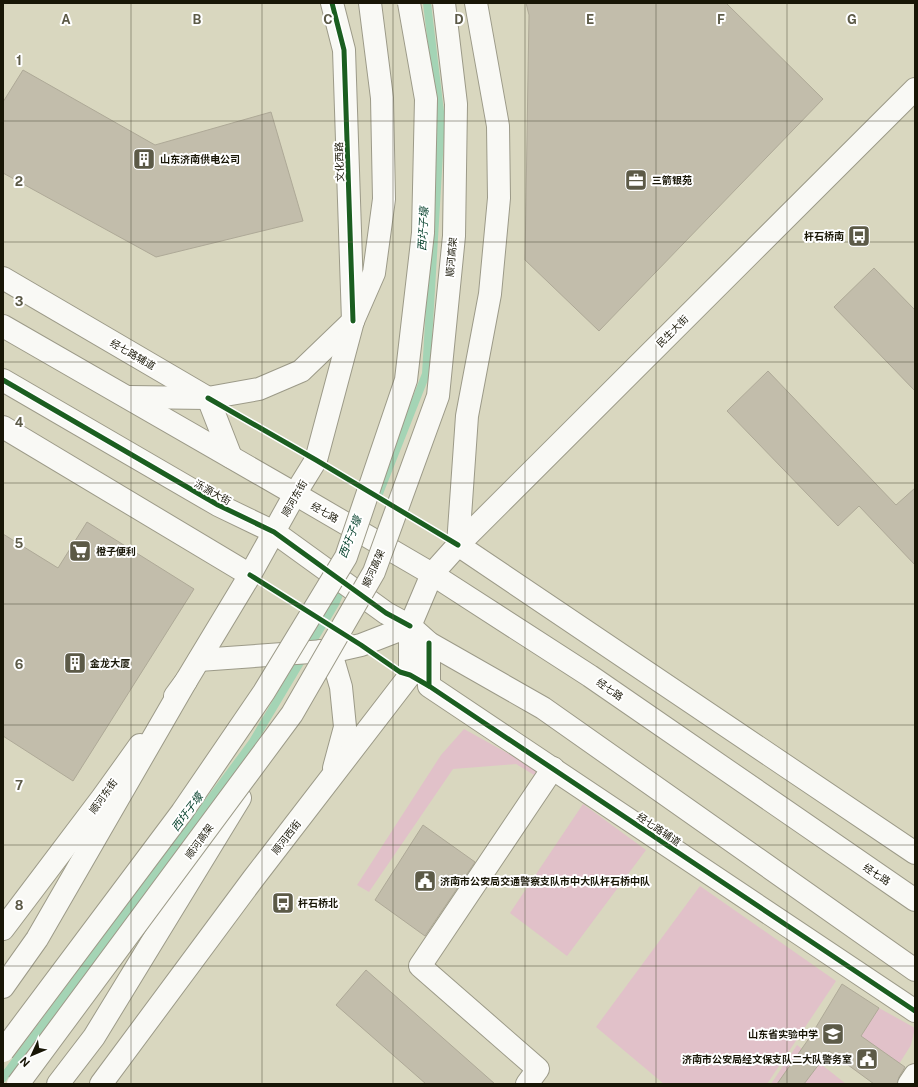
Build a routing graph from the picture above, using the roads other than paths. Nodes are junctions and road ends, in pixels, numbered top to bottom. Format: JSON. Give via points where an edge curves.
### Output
{"nodes":[{"id":1,"x":332,"y":3,"type":"edge"},
{"id":2,"x":370,"y":3,"type":"edge"},
{"id":3,"x":409,"y":3,"type":"edge"},
{"id":4,"x":444,"y":3,"type":"edge"},
{"id":5,"x":476,"y":3,"type":"edge"},
{"id":6,"x":915,"y":89,"type":"edge"},
{"id":7,"x":3,"y":278,"type":"edge"},
{"id":8,"x":353,"y":321,"type":"junction"},
{"id":9,"x":3,"y":326,"type":"edge"},
{"id":10,"x":3,"y":380,"type":"edge"},
{"id":11,"x":127,"y":397,"type":"junction"},
{"id":12,"x":208,"y":398,"type":"junction"},
{"id":13,"x":3,"y":427,"type":"edge"},
{"id":14,"x":231,"y":457,"type":"junction"},
{"id":15,"x":295,"y":494,"type":"junction"},
{"id":16,"x":274,"y":532,"type":"junction"},
{"id":17,"x":458,"y":545,"type":"junction"},
{"id":18,"x":432,"y":574,"type":"junction"},
{"id":19,"x":250,"y":575,"type":"junction"},
{"id":20,"x":410,"y":626,"type":"junction"},
{"id":21,"x":429,"y":643,"type":"junction"},
{"id":22,"x":321,"y":651,"type":"junction"},
{"id":23,"x":199,"y":660,"type":"junction"},
{"id":24,"x":186,"y":681,"type":"junction"},
{"id":25,"x":292,"y":714,"type":"junction"},
{"id":26,"x":553,"y":768,"type":"junction"},
{"id":27,"x":331,"y":779,"type":"junction"},
{"id":28,"x":915,"y":852,"type":"edge"},
{"id":29,"x":915,"y":900,"type":"edge"},
{"id":30,"x":3,"y":929,"type":"edge"},
{"id":31,"x":915,"y":970,"type":"edge"},
{"id":32,"x":3,"y":987,"type":"edge"},
{"id":33,"x":915,"y":1011,"type":"edge"},
{"id":34,"x":3,"y":1051,"type":"edge"},
{"id":35,"x":915,"y":1076,"type":"edge"},
{"id":36,"x":18,"y":1084,"type":"edge"},
{"id":37,"x":58,"y":1084,"type":"edge"},
{"id":38,"x":101,"y":1084,"type":"edge"},
{"id":39,"x":527,"y":1084,"type":"edge"},
{"id":40,"x":909,"y":1084,"type":"edge"}],
"edges":[{"from":1,"to":8,"type":"main road","name":"文化西路","via":[[344,50]]},
{"from":2,"to":8,"type":"main road","via":[[382,98],[384,199],[374,273]]},
{"from":3,"to":34,"type":"main road","bridge":true,"via":[[426,99],[423,233],[406,380],[346,557],[264,692],[182,812]]},
{"from":4,"to":25,"type":"main road","name":"顺河高架","bridge":true,"via":[[456,104],[454,236],[438,396],[374,572]]},
{"from":5,"to":17,"type":"main road","via":[[498,126],[499,198],[490,294],[467,416]]},
{"from":6,"to":17,"type":"main road","name":"民生大街"},
{"from":7,"to":12,"type":"main road","name":"经七路辅道"},
{"from":8,"to":12,"type":"main road","via":[[301,371],[259,389]]},
{"from":8,"to":15,"type":"main road","name":"顺河东街","via":[[316,460]]},
{"from":9,"to":11,"type":"main road"},
{"from":10,"to":16,"type":"main road","name":"泺源大街","via":[[218,505]]},
{"from":11,"to":12,"type":"main road"},
{"from":11,"to":14,"type":"main road"},
{"from":12,"to":14,"type":"main road"},
{"from":13,"to":19,"type":"main road"},
{"from":14,"to":15,"type":"main road"},
{"from":15,"to":16,"type":"main road","name":"顺河东街"},
{"from":15,"to":18,"type":"main road","name":"经七路","bridge":true},
{"from":16,"to":19,"type":"main road","name":"顺河东街"},
{"from":16,"to":20,"type":"main road","name":"泺源大街","bridge":true,"via":[[386,613]]},
{"from":17,"to":18,"type":"main road","name":"民生大街"},
{"from":17,"to":28,"type":"main road"},
{"from":18,"to":20,"type":"main road","name":"顺河西街"},
{"from":18,"to":29,"type":"main road","name":"经七路","via":[[590,676]]},
{"from":19,"to":23,"type":"main road","name":"顺河东街"},
{"from":20,"to":21,"type":"main road"},
{"from":20,"to":22,"type":"main road","via":[[361,645]]},
{"from":20,"to":27,"type":"main road","name":"顺河西街","via":[[410,675]]},
{"from":21,"to":26,"type":"main road","name":"经七路辅道","via":[[429,686]]},
{"from":21,"to":31,"type":"main road","via":[[543,708]]},
{"from":22,"to":23,"type":"main road"},
{"from":22,"to":27,"type":"main road","via":[[334,663],[341,687],[345,727]]},
{"from":23,"to":24,"type":"main road","name":"顺河东街"},
{"from":24,"to":30,"type":"main road","name":"顺河东街"},
{"from":24,"to":32,"type":"main road","via":[[37,939]]},
{"from":25,"to":36,"type":"main road","name":"顺河高架","bridge":true},
{"from":25,"to":37,"type":"main road","bridge":true,"via":[[94,1037]]},
{"from":26,"to":33,"type":"main road","name":"经七路辅道"},
{"from":26,"to":39,"type":"main road","via":[[420,966],[538,1069]]},
{"from":27,"to":38,"type":"main road","name":"顺河西街","via":[[253,879]]},
{"from":35,"to":40,"type":"main road"}]}
